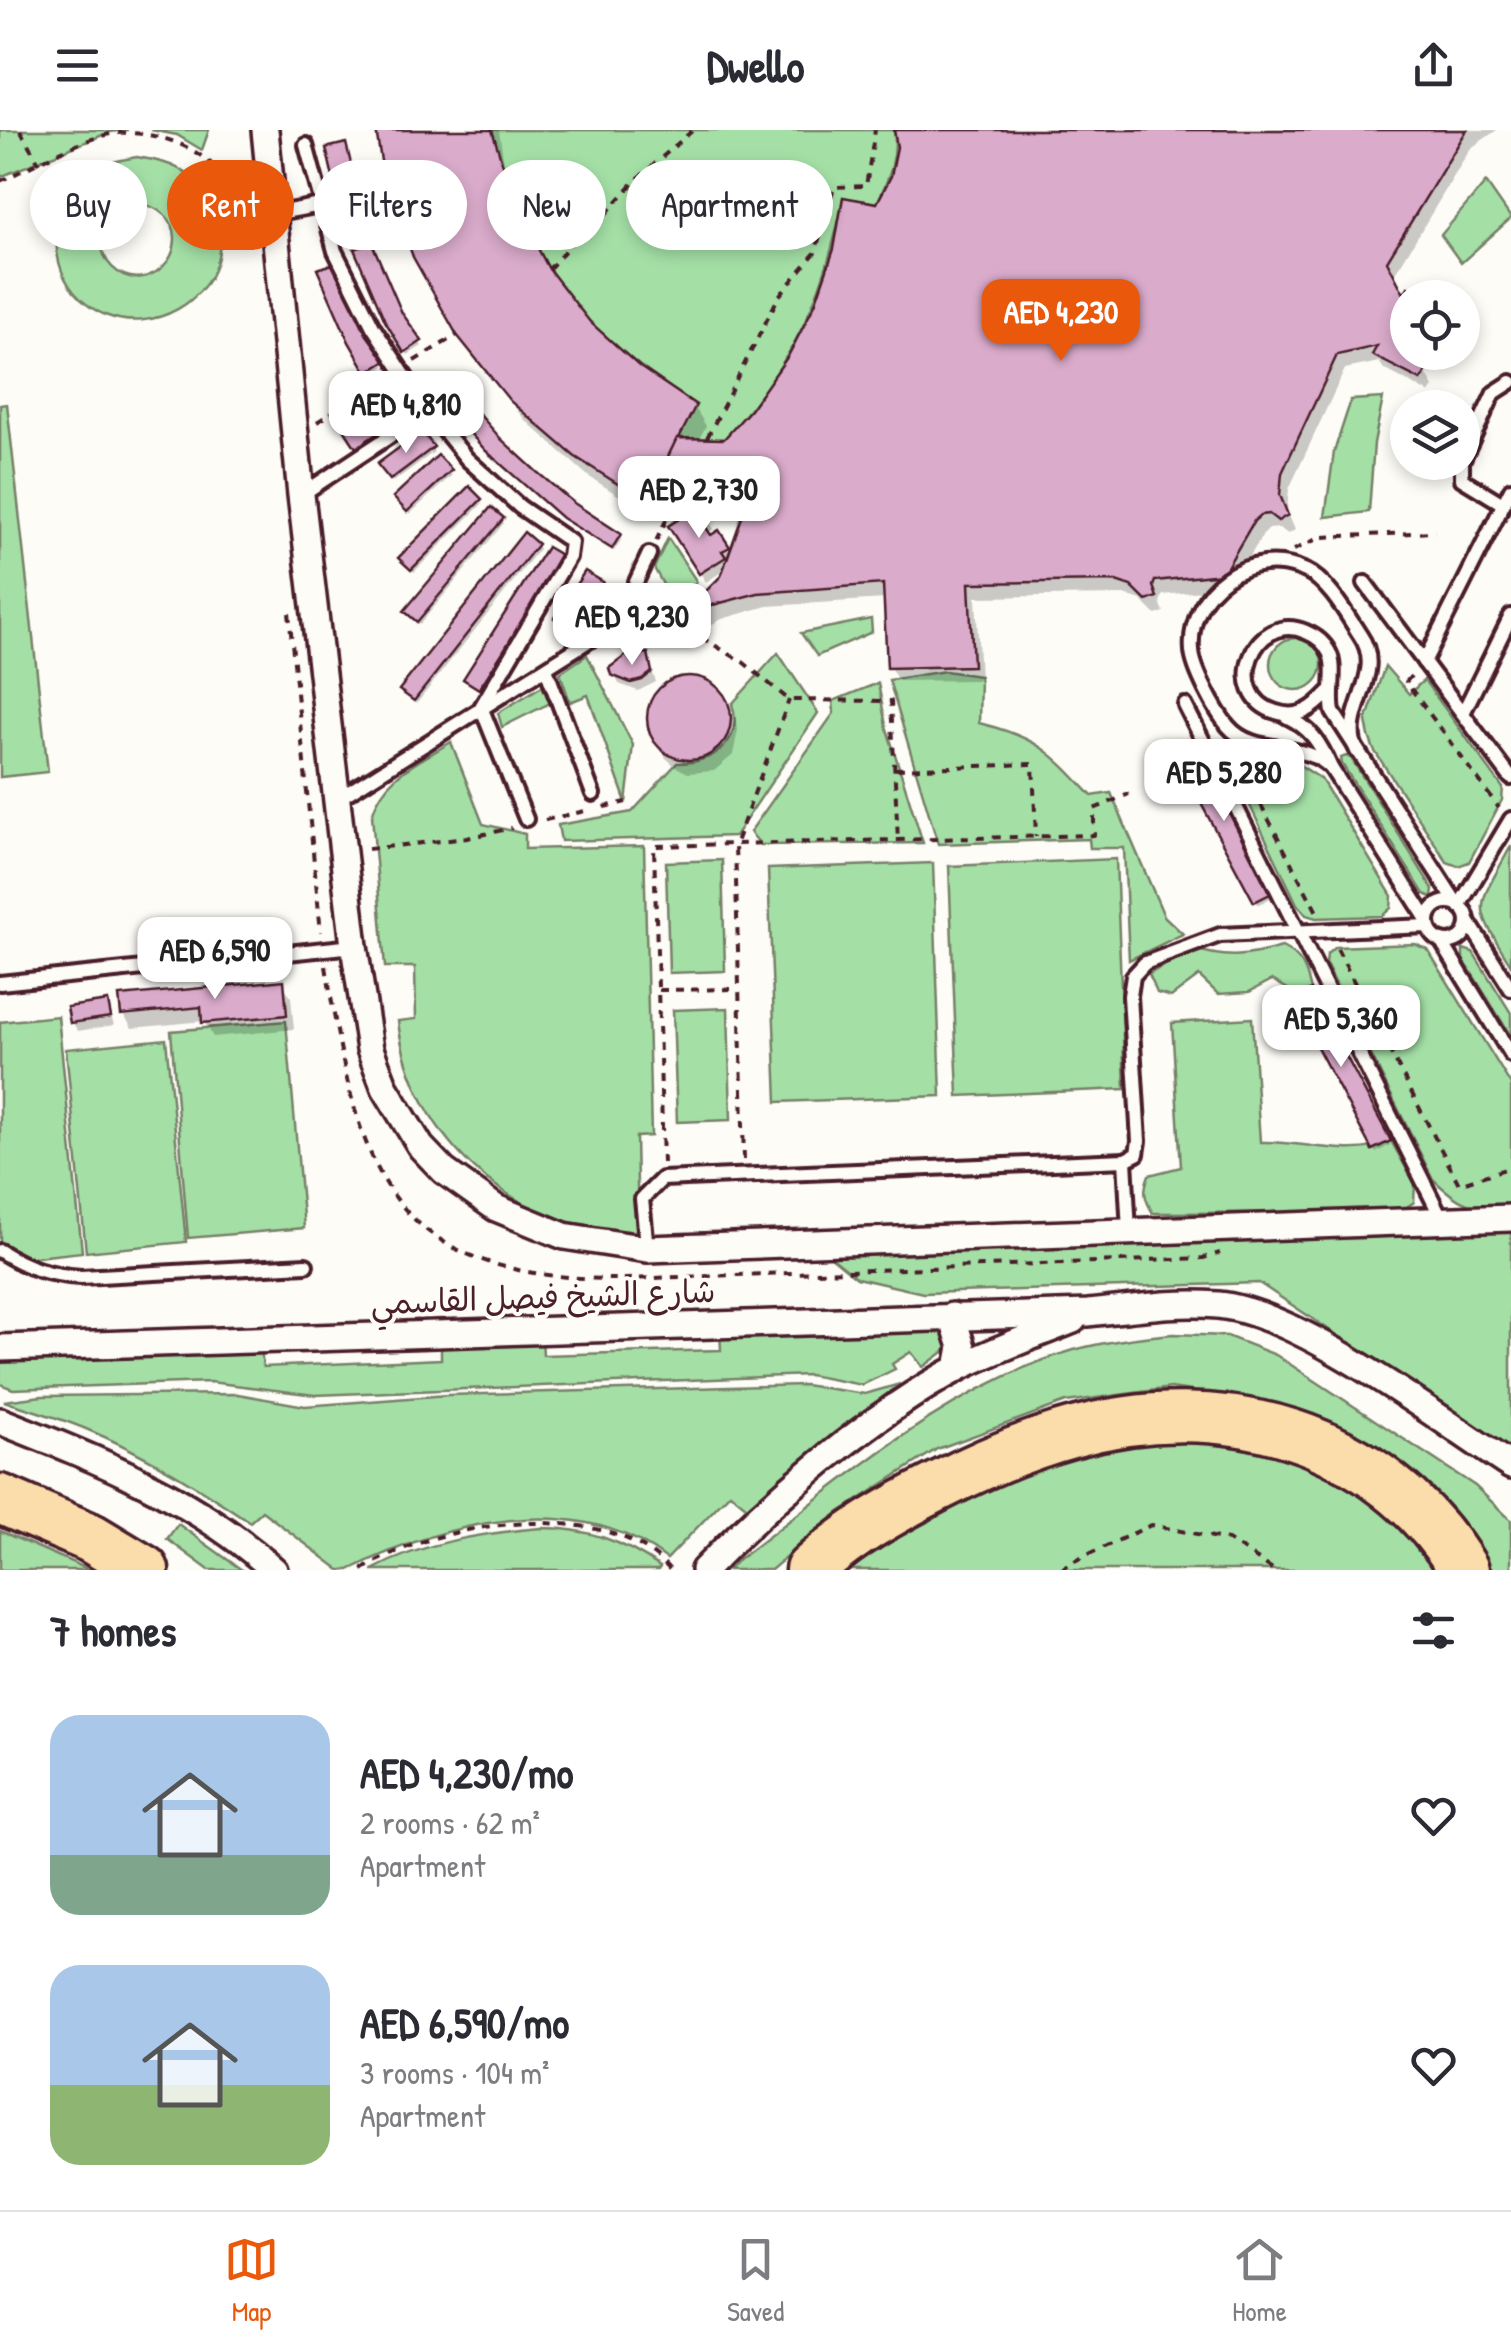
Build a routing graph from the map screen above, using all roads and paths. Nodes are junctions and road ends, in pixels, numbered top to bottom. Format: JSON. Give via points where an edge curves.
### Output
{"nodes":[{"id":1,"x":20,"y":130,"type":"edge"},
{"id":2,"x":265,"y":130,"type":"edge"},
{"id":3,"x":694,"y":130,"type":"edge"},
{"id":4,"x":875,"y":130,"type":"edge"},
{"id":5,"x":306,"y":145,"type":"dead end"},
{"id":6,"x":37,"y":160,"type":"edge"},
{"id":7,"x":48,"y":160,"type":"edge"},
{"id":8,"x":211,"y":160,"type":"edge"},
{"id":9,"x":268,"y":160,"type":"edge"},
{"id":10,"x":30,"y":168,"type":"edge"},
{"id":11,"x":314,"y":177,"type":"edge"},
{"id":12,"x":0,"y":181,"type":"edge"},
{"id":13,"x":276,"y":250,"type":"edge"},
{"id":14,"x":335,"y":250,"type":"edge"},
{"id":15,"x":549,"y":268,"type":"dead end"},
{"id":16,"x":457,"y":335,"type":"dead end"},
{"id":17,"x":400,"y":369,"type":"junction"},
{"id":18,"x":1511,"y":382,"type":"edge"},
{"id":19,"x":428,"y":411,"type":"junction"},
{"id":20,"x":1480,"y":423,"type":"edge"},
{"id":21,"x":294,"y":436,"type":"junction"},
{"id":22,"x":707,"y":438,"type":"dead end"},
{"id":23,"x":1464,"y":480,"type":"edge"},
{"id":24,"x":1511,"y":489,"type":"edge"},
{"id":25,"x":301,"y":495,"type":"junction"},
{"id":26,"x":676,"y":500,"type":"dead end"},
{"id":27,"x":1503,"y":504,"type":"junction"},
{"id":28,"x":1435,"y":532,"type":"dead end"},
{"id":29,"x":649,"y":554,"type":"joint"},
{"id":30,"x":1278,"y":566,"type":"junction"},
{"id":31,"x":1365,"y":583,"type":"dead end"},
{"id":32,"x":630,"y":596,"type":"junction"},
{"id":33,"x":287,"y":599,"type":"dead end"},
{"id":34,"x":1511,"y":616,"type":"edge"},
{"id":35,"x":1424,"y":662,"type":"junction"},
{"id":36,"x":546,"y":669,"type":"junction"},
{"id":37,"x":1413,"y":674,"type":"dead end"},
{"id":38,"x":1329,"y":692,"type":"junction"},
{"id":39,"x":789,"y":700,"type":"junction"},
{"id":40,"x":1184,"y":705,"type":"dead end"},
{"id":41,"x":481,"y":706,"type":"junction"},
{"id":42,"x":1462,"y":713,"type":"junction"},
{"id":43,"x":1286,"y":716,"type":"junction"},
{"id":44,"x":1358,"y":751,"type":"junction"},
{"id":45,"x":1331,"y":768,"type":"junction"},
{"id":46,"x":894,"y":769,"type":"junction"},
{"id":47,"x":1511,"y":778,"type":"edge"},
{"id":48,"x":593,"y":794,"type":"dead end"},
{"id":49,"x":1128,"y":794,"type":"dead end"},
{"id":50,"x":338,"y":799,"type":"junction"},
{"id":51,"x":626,"y":802,"type":"dead end"},
{"id":52,"x":1510,"y":820,"type":"edge"},
{"id":53,"x":528,"y":821,"type":"joint"},
{"id":54,"x":513,"y":827,"type":"dead end"},
{"id":55,"x":1036,"y":837,"type":"junction"},
{"id":56,"x":898,"y":841,"type":"junction"},
{"id":57,"x":734,"y":845,"type":"junction"},
{"id":58,"x":344,"y":852,"type":"junction"},
{"id":59,"x":314,"y":855,"type":"junction"},
{"id":60,"x":1458,"y":905,"type":"junction"},
{"id":61,"x":1468,"y":921,"type":"junction"},
{"id":62,"x":1428,"y":923,"type":"junction"},
{"id":63,"x":1299,"y":932,"type":"junction"},
{"id":64,"x":1442,"y":941,"type":"junction"},
{"id":65,"x":354,"y":946,"type":"junction"},
{"id":66,"x":323,"y":949,"type":"junction"},
{"id":67,"x":0,"y":982,"type":"edge"},
{"id":68,"x":739,"y":989,"type":"junction"},
{"id":69,"x":1511,"y":989,"type":"edge"},
{"id":70,"x":660,"y":990,"type":"junction"},
{"id":71,"x":1511,"y":1055,"type":"edge"},
{"id":72,"x":1125,"y":1160,"type":"junction"},
{"id":73,"x":1511,"y":1166,"type":"edge"},
{"id":74,"x":745,"y":1175,"type":"junction"},
{"id":75,"x":662,"y":1179,"type":"junction"},
{"id":76,"x":1460,"y":1184,"type":"dead end"},
{"id":77,"x":1511,"y":1218,"type":"edge"},
{"id":78,"x":1442,"y":1219,"type":"junction"},
{"id":79,"x":1129,"y":1231,"type":"junction"},
{"id":80,"x":647,"y":1248,"type":"junction"},
{"id":81,"x":0,"y":1250,"type":"edge"},
{"id":82,"x":1226,"y":1250,"type":"dead end"},
{"id":83,"x":306,"y":1265,"type":"dead end"},
{"id":84,"x":1088,"y":1313,"type":"junction"},
{"id":85,"x":952,"y":1316,"type":"junction"},
{"id":86,"x":0,"y":1348,"type":"edge"},
{"id":87,"x":958,"y":1368,"type":"junction"},
{"id":88,"x":0,"y":1421,"type":"edge"},
{"id":89,"x":1511,"y":1466,"type":"edge"},
{"id":90,"x":0,"y":1499,"type":"edge"},
{"id":91,"x":144,"y":1570,"type":"edge"},
{"id":92,"x":274,"y":1570,"type":"edge"},
{"id":93,"x":362,"y":1570,"type":"edge"},
{"id":94,"x":670,"y":1570,"type":"edge"},
{"id":95,"x":704,"y":1570,"type":"edge"},
{"id":96,"x":810,"y":1570,"type":"edge"},
{"id":97,"x":1061,"y":1570,"type":"edge"},
{"id":98,"x":1274,"y":1570,"type":"edge"},
{"id":99,"x":1464,"y":1570,"type":"edge"}],
"edges":[{"from":1,"to":6,"type":"path"},
{"from":2,"to":9,"type":"street"},
{"from":3,"to":15,"type":"path"},
{"from":4,"to":22,"type":"path","via":[[866,186],[834,187],[814,254],[779,296]]},
{"from":5,"to":11,"type":"lane"},
{"from":7,"to":8,"type":"path","via":[[132,131],[170,136]]},
{"from":10,"to":12,"type":"path"},
{"from":13,"to":21,"type":"street"},
{"from":14,"to":17,"type":"lane"},
{"from":16,"to":17,"type":"path"},
{"from":17,"to":19,"type":"lane"},
{"from":17,"to":21,"type":"path"},
{"from":18,"to":20,"type":"lane","via":[[1494,393]]},
{"from":19,"to":25,"type":"lane"},
{"from":19,"to":41,"type":"lane","via":[[467,459],[572,547]]},
{"from":21,"to":25,"type":"street"},
{"from":23,"to":27,"type":"lane"},
{"from":24,"to":27,"type":"lane"},
{"from":25,"to":50,"type":"street"},
{"from":26,"to":29,"type":"path"},
{"from":27,"to":35,"type":"lane"},
{"from":28,"to":30,"type":"path","via":[[1321,536]]},
{"from":29,"to":32,"type":"lane"},
{"from":30,"to":44,"type":"lane","via":[[1315,577],[1367,646],[1370,670],[1352,727]]},
{"from":30,"to":45,"type":"lane","via":[[1236,571],[1214,588],[1192,636],[1194,660],[1238,736],[1310,754]]},
{"from":31,"to":35,"type":"lane"},
{"from":32,"to":36,"type":"lane","via":[[617,623]]},
{"from":32,"to":39,"type":"path","via":[[743,662]]},
{"from":33,"to":59,"type":"path"},
{"from":34,"to":42,"type":"lane"},
{"from":35,"to":42,"type":"lane"},
{"from":36,"to":41,"type":"lane"},
{"from":36,"to":48,"type":"lane"},
{"from":37,"to":52,"type":"path","via":[[1406,682]]},
{"from":38,"to":43,"type":"lane","via":[[1311,710]]},
{"from":38,"to":43,"type":"lane","via":[[1330,653],[1317,637],[1298,629],[1260,639],[1246,676],[1267,710]]},
{"from":38,"to":44,"type":"lane","via":[[1333,712]]},
{"from":39,"to":46,"type":"path","via":[[891,700]]},
{"from":39,"to":57,"type":"path"},
{"from":40,"to":63,"type":"lane"},
{"from":41,"to":50,"type":"lane"},
{"from":41,"to":53,"type":"lane"},
{"from":42,"to":47,"type":"lane"},
{"from":43,"to":45,"type":"lane","via":[[1305,725]]},
{"from":44,"to":60,"type":"lane"},
{"from":45,"to":62,"type":"lane"},
{"from":46,"to":55,"type":"path","via":[[1033,764]]},
{"from":46,"to":56,"type":"path"},
{"from":49,"to":55,"type":"path","via":[[1094,809],[1094,835]]},
{"from":50,"to":58,"type":"street"},
{"from":51,"to":53,"type":"path"},
{"from":52,"to":60,"type":"lane"},
{"from":54,"to":58,"type":"path"},
{"from":55,"to":56,"type":"path"},
{"from":56,"to":57,"type":"path"},
{"from":57,"to":68,"type":"path"},
{"from":57,"to":70,"type":"path","via":[[654,846]]},
{"from":58,"to":59,"type":"path"},
{"from":58,"to":65,"type":"street"},
{"from":59,"to":66,"type":"path"},
{"from":60,"to":61,"type":"lane"},
{"from":60,"to":62,"type":"lane","via":[[1436,906]]},
{"from":61,"to":64,"type":"lane","via":[[1458,940]]},
{"from":61,"to":69,"type":"lane"},
{"from":62,"to":63,"type":"lane"},
{"from":62,"to":64,"type":"lane"},
{"from":63,"to":72,"type":"lane","via":[[1220,935],[1145,963],[1132,976],[1138,1141],[1137,1154]]},
{"from":63,"to":78,"type":"lane"},
{"from":64,"to":71,"type":"lane"},
{"from":65,"to":66,"type":"lane"},
{"from":65,"to":80,"type":"street","via":[[370,1049],[385,1088],[444,1171],[496,1208],[564,1236]]},
{"from":66,"to":67,"type":"lane"},
{"from":66,"to":82,"type":"path","via":[[360,1132],[380,1176],[429,1231],[493,1266],[626,1279],[1203,1258]]},
{"from":68,"to":70,"type":"path"},
{"from":68,"to":74,"type":"path"},
{"from":70,"to":75,"type":"path"},
{"from":72,"to":74,"type":"lane"},
{"from":72,"to":79,"type":"lane"},
{"from":73,"to":76,"type":"path"},
{"from":74,"to":75,"type":"lane"},
{"from":75,"to":80,"type":"lane","via":[[642,1199]]},
{"from":77,"to":78,"type":"street"},
{"from":78,"to":79,"type":"street"},
{"from":79,"to":80,"type":"street"},
{"from":81,"to":83,"type":"lane","via":[[51,1275],[81,1277]]},
{"from":84,"to":85,"type":"street","name":"شارع الشيخ فيصل القاسمي"},
{"from":84,"to":87,"type":"street","name":"شارع الشيخ فيصل القاسمي"},
{"from":84,"to":89,"type":"street","name":"شارع الشيخ فيصل القاسمي","via":[[1218,1305],[1267,1318],[1362,1369]]},
{"from":85,"to":86,"type":"street","name":"شارع الشيخ فيصل القاسمي"},
{"from":85,"to":87,"type":"street","via":[[962,1348]]},
{"from":87,"to":95,"type":"street","name":"شارع الشيخ فيصل القاسمي","via":[[845,1446]]},
{"from":88,"to":92,"type":"street","via":[[172,1496]]},
{"from":90,"to":91,"type":"highway"},
{"from":93,"to":94,"type":"path","via":[[434,1540],[547,1524],[612,1533],[648,1550]]},
{"from":96,"to":99,"type":"highway","via":[[865,1527],[993,1459],[1074,1432],[1194,1418],[1258,1424],[1354,1459],[1402,1493]]},
{"from":97,"to":98,"type":"path","via":[[1151,1525],[1228,1540]]}]}
